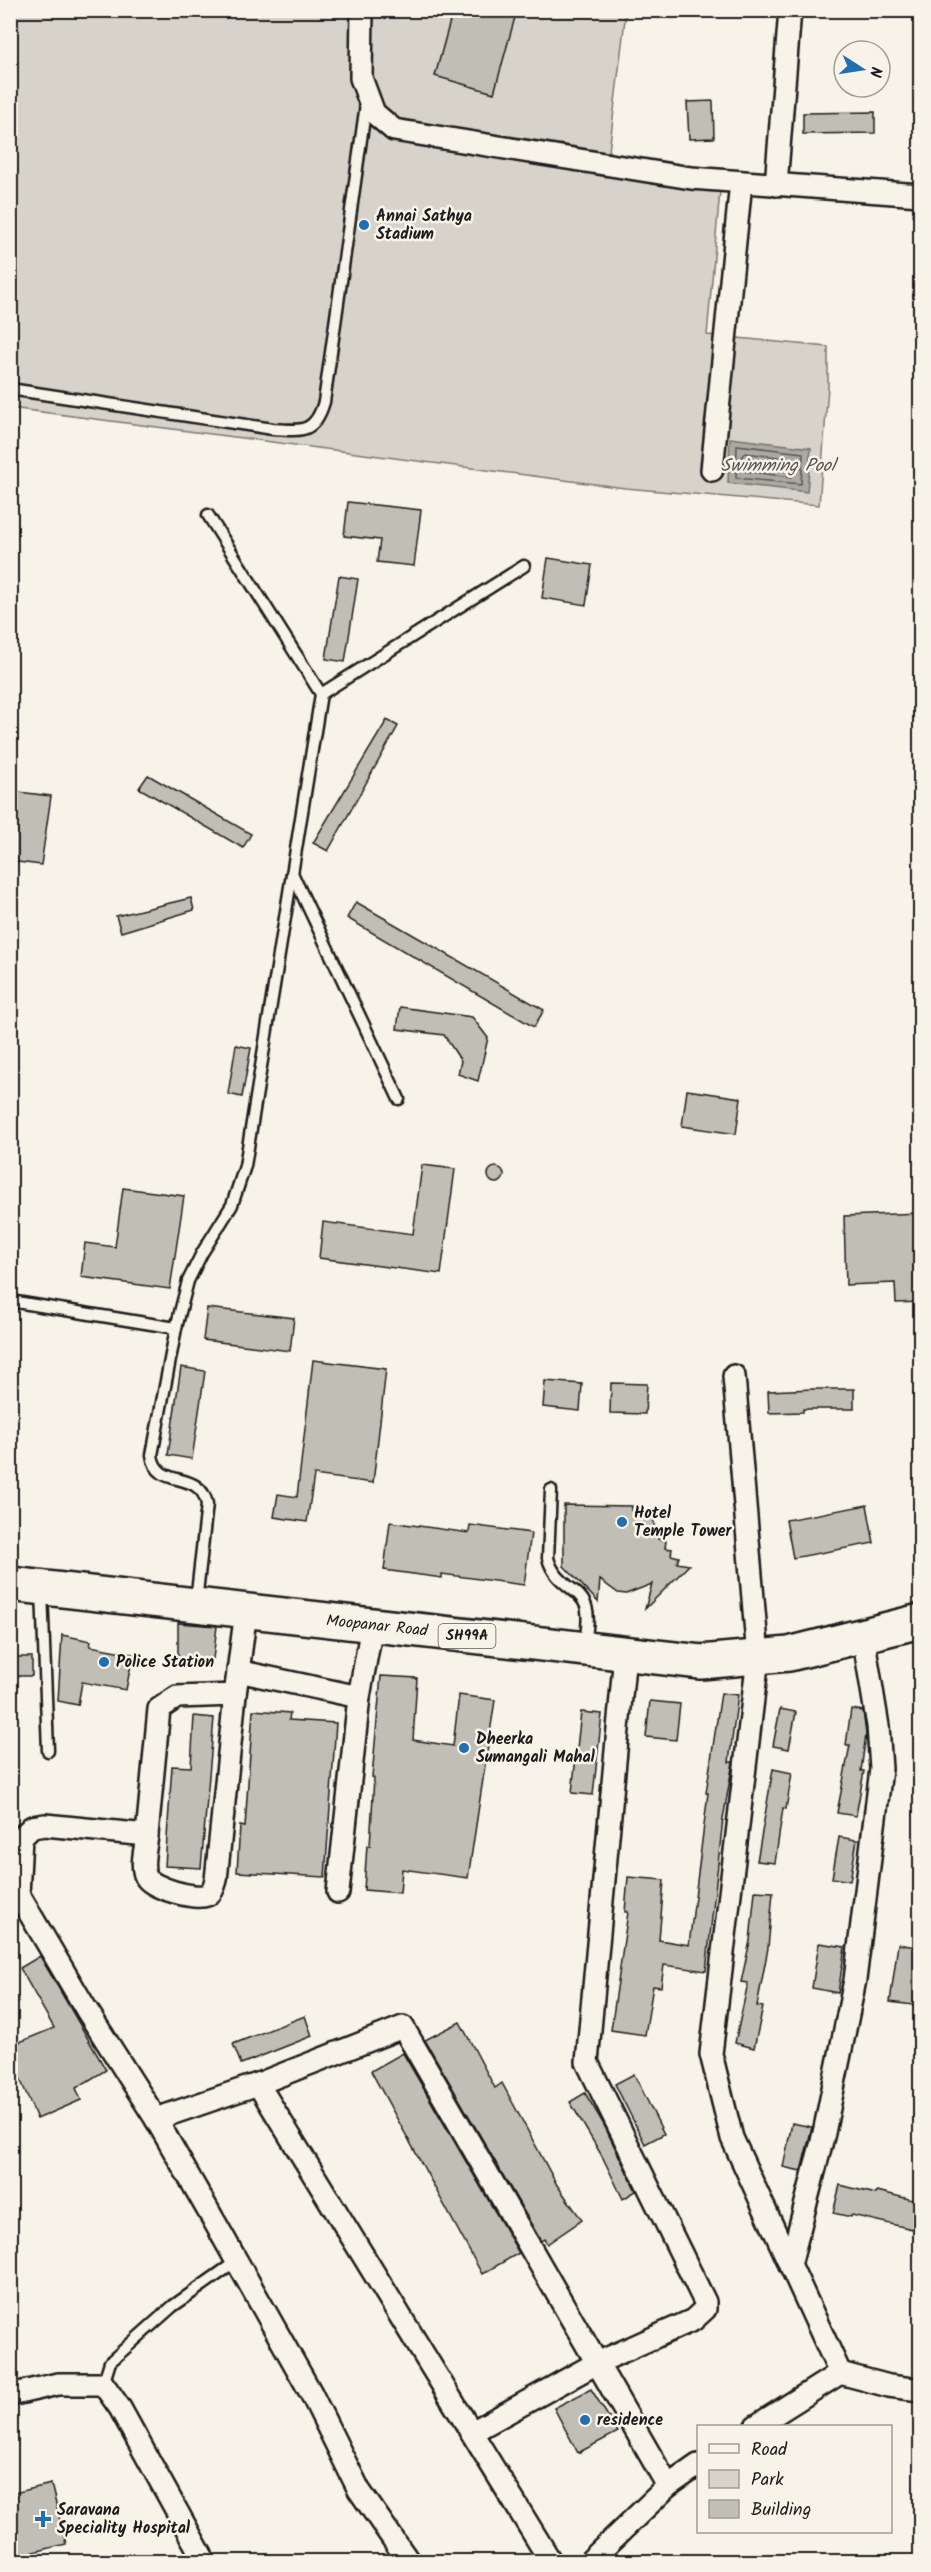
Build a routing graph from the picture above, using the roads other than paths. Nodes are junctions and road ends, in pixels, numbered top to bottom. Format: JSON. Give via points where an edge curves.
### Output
{"nodes":[{"id":1,"x":362,"y":10,"type":"edge"},
{"id":2,"x":790,"y":10,"type":"edge"},
{"id":3,"x":367,"y":95,"type":"junction"},
{"id":4,"x":741,"y":182,"type":"junction"},
{"id":5,"x":777,"y":185,"type":"junction"},
{"id":6,"x":921,"y":195,"type":"edge"},
{"id":7,"x":10,"y":389,"type":"edge"},
{"id":8,"x":712,"y":470,"type":"dead end"},
{"id":9,"x":208,"y":515,"type":"dead end"},
{"id":10,"x":524,"y":566,"type":"dead end"},
{"id":11,"x":321,"y":694,"type":"junction"},
{"id":12,"x":292,"y":873,"type":"junction"},
{"id":13,"x":399,"y":1099,"type":"dead end"},
{"id":14,"x":10,"y":1300,"type":"edge"},
{"id":15,"x":176,"y":1329,"type":"junction"},
{"id":16,"x":734,"y":1376,"type":"dead end"},
{"id":17,"x":550,"y":1490,"type":"dead end"},
{"id":18,"x":26,"y":1586,"type":"edge"},
{"id":19,"x":196,"y":1605,"type":"junction"},
{"id":20,"x":246,"y":1611,"type":"junction"},
{"id":21,"x":921,"y":1621,"type":"edge"},
{"id":22,"x":372,"y":1626,"type":"junction"},
{"id":23,"x":863,"y":1635,"type":"junction"},
{"id":24,"x":585,"y":1649,"type":"junction"},
{"id":25,"x":625,"y":1654,"type":"junction"},
{"id":26,"x":758,"y":1657,"type":"junction"},
{"id":27,"x":238,"y":1671,"type":"junction"},
{"id":28,"x":235,"y":1695,"type":"junction"},
{"id":29,"x":359,"y":1697,"type":"junction"},
{"id":30,"x":48,"y":1751,"type":"dead end"},
{"id":31,"x":147,"y":1835,"type":"junction"},
{"id":32,"x":14,"y":1888,"type":"edge"},
{"id":33,"x":338,"y":1892,"type":"dead end"},
{"id":34,"x":258,"y":2084,"type":"junction"},
{"id":35,"x":156,"y":2119,"type":"junction"},
{"id":36,"x":237,"y":2261,"type":"junction"},
{"id":37,"x":790,"y":2265,"type":"junction"},
{"id":38,"x":597,"y":2363,"type":"junction"},
{"id":39,"x":840,"y":2373,"type":"junction"},
{"id":40,"x":103,"y":2384,"type":"junction"},
{"id":41,"x":921,"y":2391,"type":"edge"},
{"id":42,"x":10,"y":2395,"type":"edge"},
{"id":43,"x":759,"y":2425,"type":"edge"},
{"id":44,"x":472,"y":2432,"type":"junction"},
{"id":45,"x":697,"y":2466,"type":"edge"},
{"id":46,"x":668,"y":2486,"type":"junction"},
{"id":47,"x":205,"y":2562,"type":"edge"},
{"id":48,"x":409,"y":2562,"type":"edge"},
{"id":49,"x":551,"y":2562,"type":"edge"},
{"id":50,"x":589,"y":2562,"type":"edge"}],
"edges":[{"from":1,"to":3,"type":"street","via":[[361,78]]},
{"from":2,"to":5,"type":"street"},
{"from":3,"to":4,"type":"street","via":[[374,113],[394,130],[691,178]]},
{"from":3,"to":7,"type":"lane","via":[[324,402],[319,418],[310,428],[273,429]]},
{"from":4,"to":5,"type":"street"},
{"from":4,"to":8,"type":"street"},
{"from":5,"to":6,"type":"street"},
{"from":9,"to":11,"type":"lane"},
{"from":10,"to":11,"type":"lane"},
{"from":11,"to":12,"type":"lane"},
{"from":12,"to":13,"type":"lane"},
{"from":12,"to":15,"type":"lane","via":[[245,1166],[232,1205],[188,1281]]},
{"from":14,"to":15,"type":"lane"},
{"from":15,"to":19,"type":"lane","via":[[152,1455],[158,1471],[199,1486],[205,1494]]},
{"from":16,"to":26,"type":"street"},
{"from":17,"to":24,"type":"lane","via":[[550,1568],[586,1605]]},
{"from":18,"to":19,"type":"main road","name":"Moopanar Road","number":"SH99A"},
{"from":18,"to":30,"type":"lane"},
{"from":19,"to":20,"type":"main road","name":"Moopanar Road","number":"SH99A"},
{"from":20,"to":22,"type":"main road","name":"Moopanar Road","number":"SH99A"},
{"from":20,"to":27,"type":"street"},
{"from":21,"to":23,"type":"main road","name":"Moopanar Road","number":"SH99A"},
{"from":22,"to":24,"type":"main road","name":"Moopanar Road","number":"SH99A"},
{"from":22,"to":29,"type":"street"},
{"from":23,"to":26,"type":"main road","name":"Moopanar Road","number":"SH99A","via":[[789,1654]]},
{"from":23,"to":37,"type":"street","via":[[878,1725],[880,1781],[855,1980],[824,2133]]},
{"from":24,"to":25,"type":"main road","name":"Moopanar Road","number":"SH99A"},
{"from":25,"to":26,"type":"main road","name":"Moopanar Road","number":"SH99A","via":[[701,1662]]},
{"from":25,"to":38,"type":"street","via":[[587,2062],[705,2302],[705,2309],[693,2320]]},
{"from":26,"to":37,"type":"street","via":[[711,2054],[732,2138]]},
{"from":27,"to":28,"type":"street"},
{"from":27,"to":29,"type":"street"},
{"from":28,"to":31,"type":"street","via":[[177,1697],[159,1708]]},
{"from":28,"to":31,"type":"street","via":[[216,1880],[208,1895],[152,1885],[144,1867]]},
{"from":29,"to":33,"type":"street"},
{"from":31,"to":32,"type":"street","via":[[32,1827],[21,1838]]},
{"from":32,"to":35,"type":"street"},
{"from":34,"to":35,"type":"street"},
{"from":34,"to":38,"type":"street","via":[[402,2027]]},
{"from":34,"to":44,"type":"street"},
{"from":35,"to":36,"type":"street"},
{"from":36,"to":40,"type":"lane","via":[[173,2306],[110,2362]]},
{"from":36,"to":48,"type":"street","via":[[311,2393],[359,2490]]},
{"from":37,"to":39,"type":"street"},
{"from":38,"to":44,"type":"street"},
{"from":38,"to":46,"type":"street"},
{"from":39,"to":41,"type":"street"},
{"from":39,"to":43,"type":"street"},
{"from":40,"to":42,"type":"street","via":[[58,2384]]},
{"from":40,"to":47,"type":"street"},
{"from":44,"to":49,"type":"street"},
{"from":45,"to":46,"type":"street"},
{"from":46,"to":50,"type":"street"}]}
